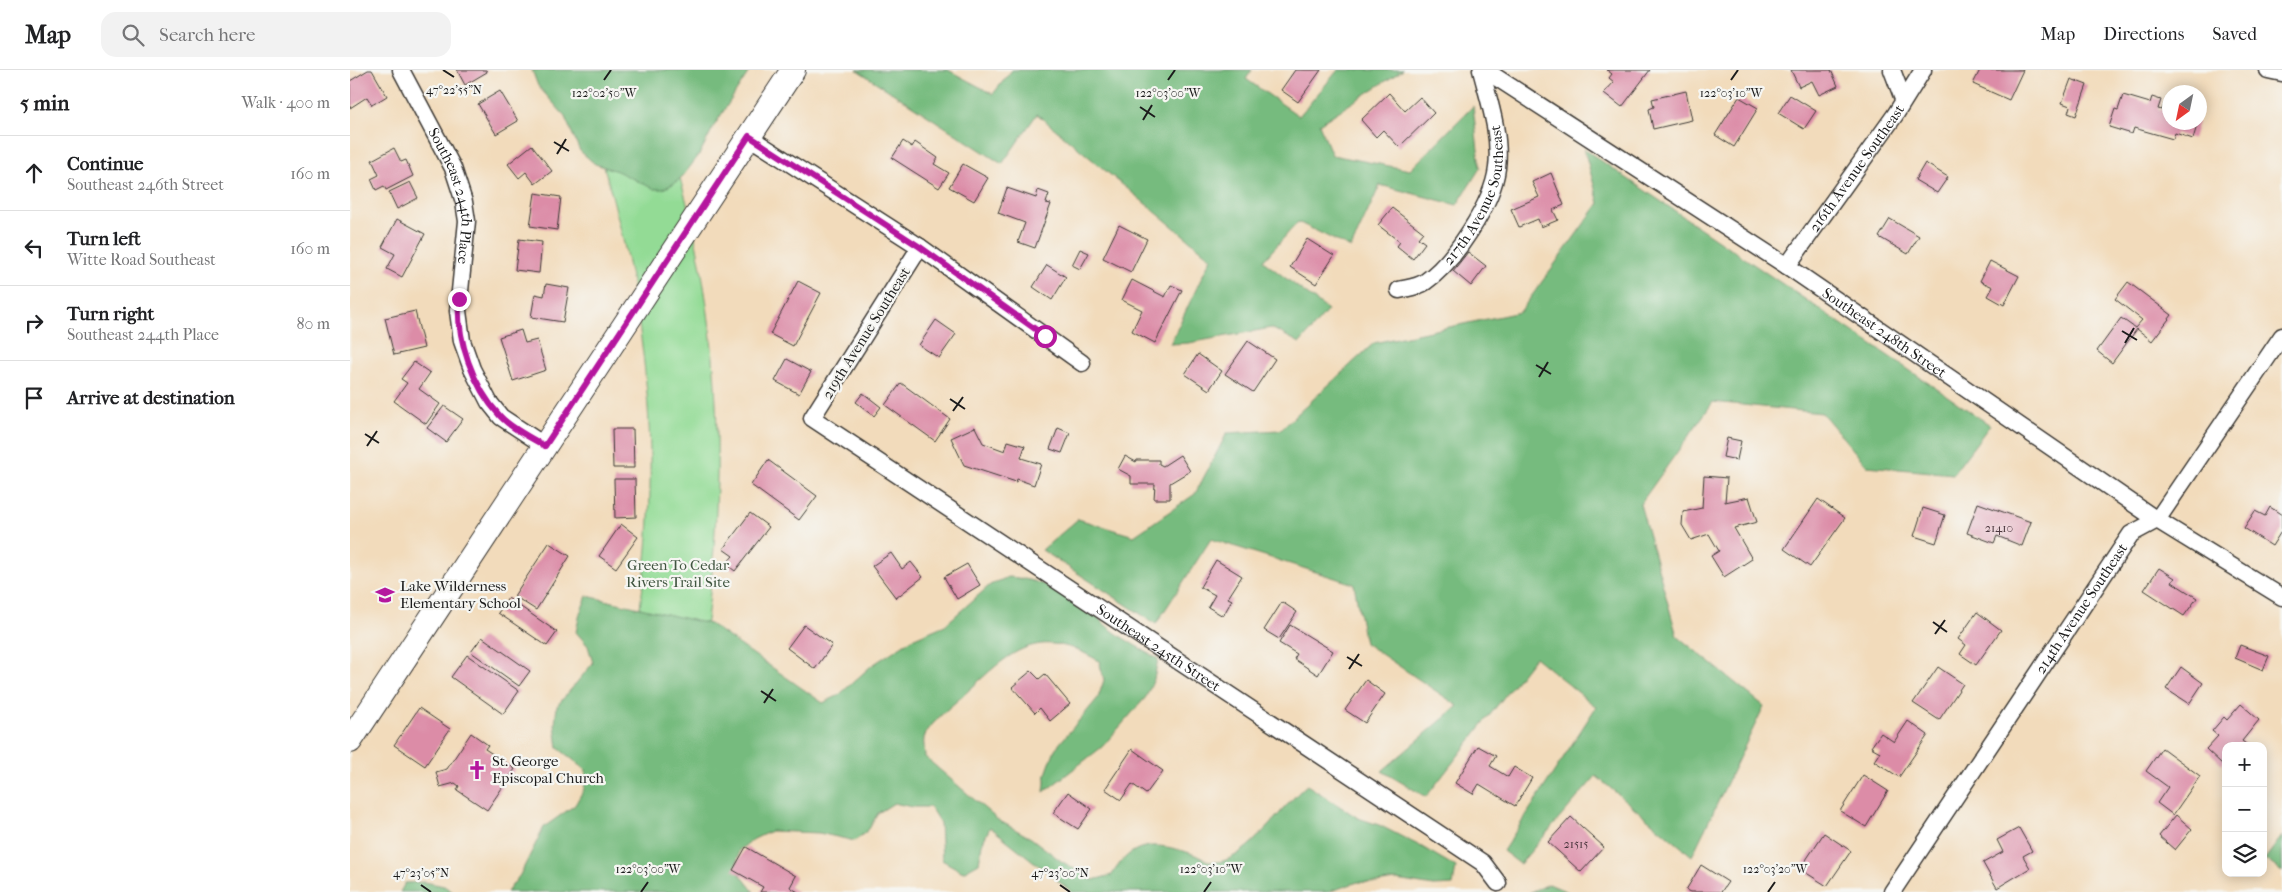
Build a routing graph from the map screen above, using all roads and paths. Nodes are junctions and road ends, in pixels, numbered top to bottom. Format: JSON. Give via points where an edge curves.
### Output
{"nodes":[{"id":1,"x":401,"y":70,"type":"edge"},
{"id":2,"x":793,"y":70,"type":"edge"},
{"id":3,"x":1481,"y":70,"type":"edge"},
{"id":4,"x":1485,"y":70,"type":"edge"},
{"id":5,"x":1892,"y":70,"type":"edge"},
{"id":6,"x":1923,"y":70,"type":"edge"},
{"id":7,"x":2268,"y":70,"type":"edge"},
{"id":8,"x":2282,"y":73,"type":"edge"},
{"id":9,"x":1903,"y":99,"type":"junction"},
{"id":10,"x":749,"y":136,"type":"junction"},
{"id":11,"x":920,"y":247,"type":"junction"},
{"id":12,"x":1787,"y":266,"type":"junction"},
{"id":13,"x":1399,"y":290,"type":"dead end"},
{"id":14,"x":2282,"y":336,"type":"edge"},
{"id":15,"x":1082,"y":363,"type":"dead end"},
{"id":16,"x":812,"y":418,"type":"joint"},
{"id":17,"x":545,"y":446,"type":"junction"},
{"id":18,"x":2157,"y":520,"type":"junction"},
{"id":19,"x":2282,"y":597,"type":"edge"},
{"id":20,"x":350,"y":742,"type":"edge"},
{"id":21,"x":1498,"y":883,"type":"dead end"},
{"id":22,"x":1892,"y":892,"type":"edge"}],
"edges":[{"from":1,"to":17,"type":"street","name":"Southeast 244th Place","via":[[453,168],[464,202],[467,221],[458,311],[462,341],[472,369],[489,402],[501,417]]},
{"from":2,"to":10,"type":"street"},
{"from":3,"to":13,"type":"street","name":"217th Avenue Southeast","via":[[1496,130],[1497,168],[1488,198],[1442,269],[1423,284]]},
{"from":4,"to":12,"type":"street","name":"Southeast 248th Street"},
{"from":5,"to":9,"type":"street"},
{"from":6,"to":9,"type":"street","name":"216th Avenue Southeast"},
{"from":7,"to":8,"type":"street"},
{"from":9,"to":12,"type":"street","name":"216th Avenue Southeast","via":[[1895,115]]},
{"from":10,"to":11,"type":"street"},
{"from":10,"to":17,"type":"street"},
{"from":11,"to":15,"type":"street"},
{"from":11,"to":16,"type":"street","name":"219th Avenue Southeast"},
{"from":12,"to":18,"type":"street","name":"Southeast 248th Street"},
{"from":14,"to":18,"type":"street","name":"214th Avenue Southeast"},
{"from":16,"to":21,"type":"street","name":"Southeast 245th Street","via":[[1483,863]]},
{"from":17,"to":20,"type":"street"},
{"from":18,"to":19,"type":"street","name":"Southeast 248th Street"},
{"from":18,"to":22,"type":"street","name":"214th Avenue Southeast","via":[[2131,534]]}]}
